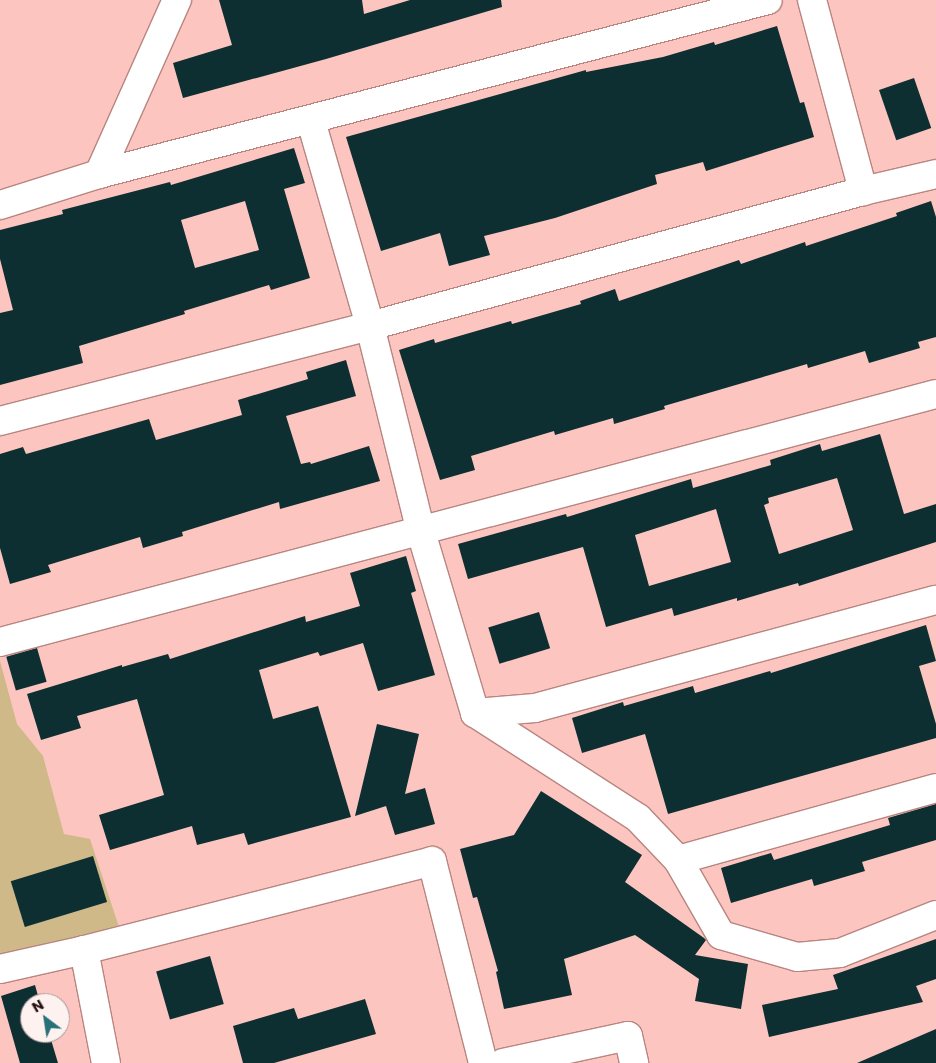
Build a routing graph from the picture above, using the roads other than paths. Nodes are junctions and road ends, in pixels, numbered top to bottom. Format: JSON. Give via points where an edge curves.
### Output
{"nodes":[{"id":1,"x":178,"y":0,"type":"edge"},
{"id":2,"x":768,"y":0,"type":"edge"},
{"id":3,"x":812,"y":0,"type":"edge"},
{"id":4,"x":311,"y":121,"type":"junction"},
{"id":5,"x":99,"y":174,"type":"junction"},
{"id":6,"x":936,"y":174,"type":"edge"},
{"id":7,"x":863,"y":191,"type":"junction"},
{"id":8,"x":0,"y":205,"type":"edge"},
{"id":9,"x":370,"y":326,"type":"junction"},
{"id":10,"x":936,"y":394,"type":"edge"},
{"id":11,"x":0,"y":420,"type":"edge"},
{"id":12,"x":420,"y":532,"type":"junction"},
{"id":13,"x":936,"y":600,"type":"edge"},
{"id":14,"x":0,"y":642,"type":"edge"},
{"id":15,"x":475,"y":713,"type":"junction"},
{"id":16,"x":936,"y":788,"type":"edge"},
{"id":17,"x":678,"y":860,"type":"junction"},
{"id":18,"x":936,"y":915,"type":"edge"},
{"id":19,"x":84,"y":950,"type":"junction"},
{"id":20,"x":0,"y":969,"type":"edge"},
{"id":21,"x":106,"y":1063,"type":"edge"},
{"id":22,"x":483,"y":1063,"type":"edge"},
{"id":23,"x":503,"y":1063,"type":"edge"},
{"id":24,"x":634,"y":1063,"type":"edge"}],
"edges":[{"from":1,"to":5,"type":"street"},
{"from":2,"to":4,"type":"street"},
{"from":3,"to":7,"type":"street"},
{"from":4,"to":5,"type":"street"},
{"from":4,"to":9,"type":"street"},
{"from":5,"to":8,"type":"street"},
{"from":6,"to":7,"type":"street"},
{"from":7,"to":9,"type":"street"},
{"from":9,"to":11,"type":"street"},
{"from":9,"to":12,"type":"street"},
{"from":10,"to":12,"type":"street"},
{"from":12,"to":14,"type":"street"},
{"from":12,"to":15,"type":"street"},
{"from":13,"to":15,"type":"street","via":[[535,708]]},
{"from":15,"to":17,"type":"street","via":[[638,818]]},
{"from":16,"to":17,"type":"street"},
{"from":17,"to":18,"type":"street","via":[[721,935],[797,957],[840,953]]},
{"from":19,"to":20,"type":"street"},
{"from":19,"to":21,"type":"street"},
{"from":19,"to":22,"type":"street","via":[[432,861]]},
{"from":23,"to":24,"type":"street","via":[[628,1036]]}]}
